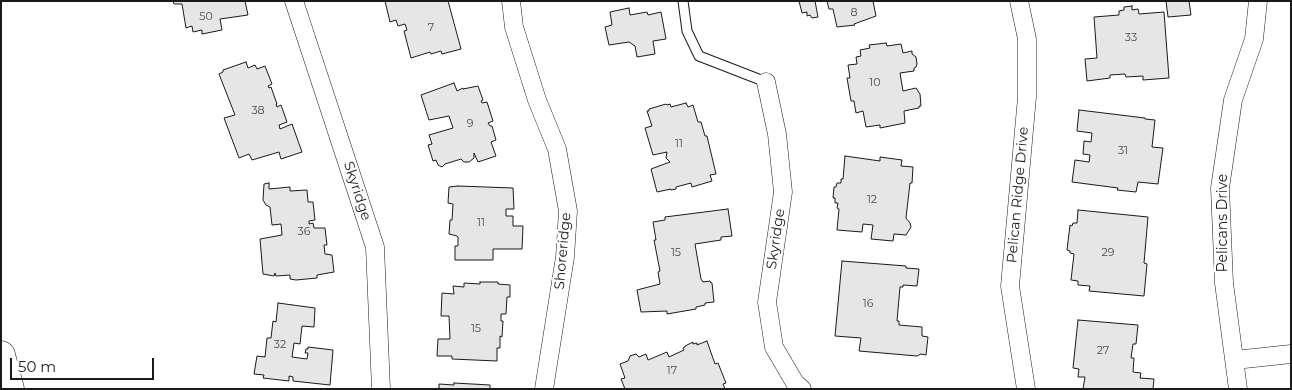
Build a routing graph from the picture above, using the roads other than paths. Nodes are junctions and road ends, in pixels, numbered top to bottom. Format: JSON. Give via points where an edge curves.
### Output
{"nodes":[{"id":1,"x":294,"y":1,"type":"edge"},
{"id":2,"x":511,"y":1,"type":"edge"},
{"id":3,"x":683,"y":1,"type":"edge"},
{"id":4,"x":1019,"y":1,"type":"edge"},
{"id":5,"x":1258,"y":1,"type":"edge"},
{"id":6,"x":766,"y":82,"type":"joint"},
{"id":7,"x":1291,"y":354,"type":"edge"},
{"id":8,"x":1,"y":355,"type":"edge"},
{"id":9,"x":1235,"y":360,"type":"junction"},
{"id":10,"x":10,"y":389,"type":"edge"},
{"id":11,"x":381,"y":389,"type":"edge"},
{"id":12,"x":544,"y":389,"type":"edge"},
{"id":13,"x":802,"y":389,"type":"edge"},
{"id":14,"x":1026,"y":389,"type":"edge"},
{"id":15,"x":1238,"y":389,"type":"edge"}],
"edges":[{"from":1,"to":11,"type":"street","name":"Skyridge","via":[[375,247]]},
{"from":2,"to":12,"type":"street","name":"Shoreridge","via":[[514,27],[537,100],[557,149],[568,211],[565,257]]},
{"from":3,"to":6,"type":"lane","via":[[687,31],[699,56]]},
{"from":4,"to":14,"type":"street","name":"Pelican Ridge Drive","via":[[1027,39],[1027,97],[1010,286]]},
{"from":5,"to":9,"type":"street","name":"Pelicans Drive","via":[[1254,39],[1233,100],[1220,188],[1224,283]]},
{"from":6,"to":13,"type":"street","name":"Skyridge","via":[[777,134],[783,192],[766,302],[774,347]]},
{"from":7,"to":9,"type":"street"},
{"from":8,"to":10,"type":"main road"},
{"from":9,"to":15,"type":"street","name":"Pelicans Drive"}]}
